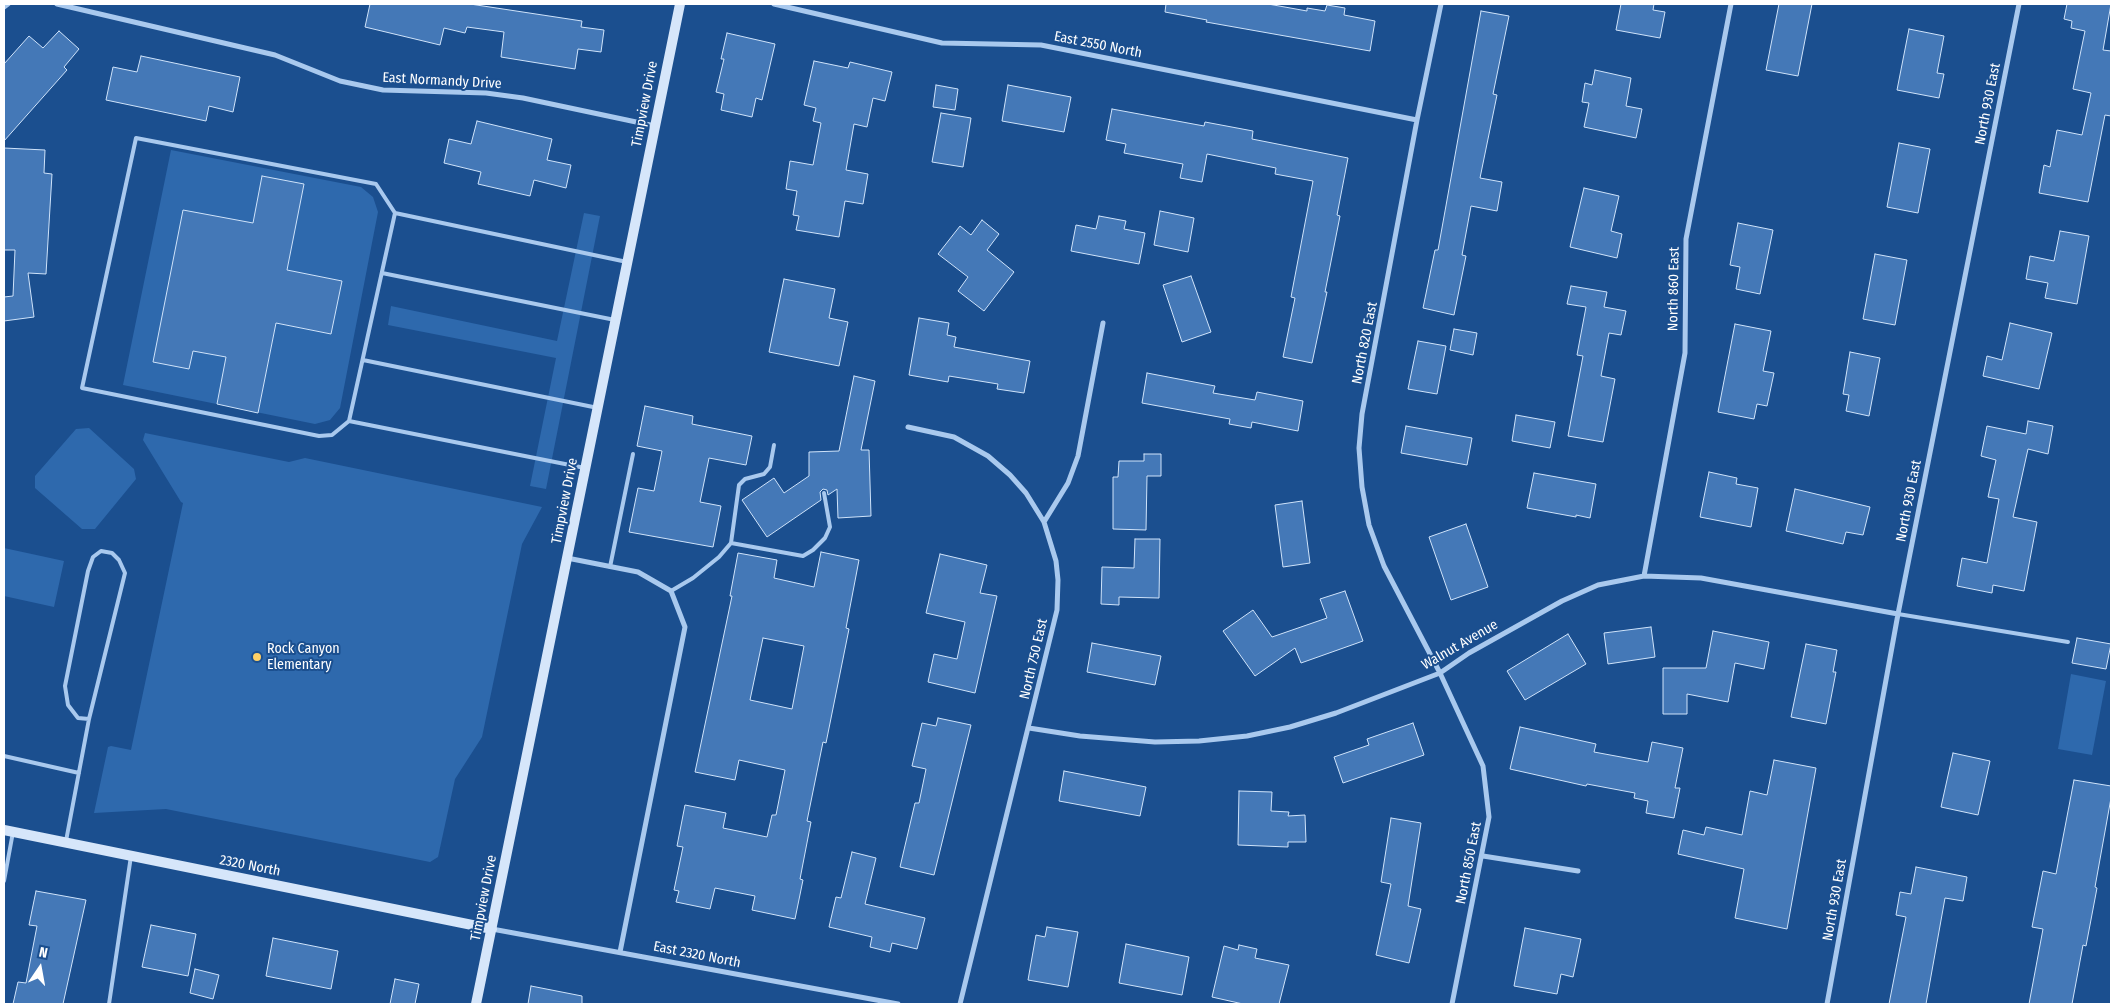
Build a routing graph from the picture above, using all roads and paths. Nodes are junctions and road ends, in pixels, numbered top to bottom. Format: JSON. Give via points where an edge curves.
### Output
{"nodes":[{"id":1,"x":8,"y":4,"type":"edge"},
{"id":2,"x":57,"y":4,"type":"edge"},
{"id":3,"x":680,"y":4,"type":"edge"},
{"id":4,"x":774,"y":4,"type":"edge"},
{"id":5,"x":1441,"y":4,"type":"edge"},
{"id":6,"x":1732,"y":4,"type":"edge"},
{"id":7,"x":2019,"y":4,"type":"edge"},
{"id":8,"x":4,"y":7,"type":"edge"},
{"id":9,"x":1417,"y":120,"type":"junction"},
{"id":10,"x":655,"y":126,"type":"junction"},
{"id":11,"x":395,"y":213,"type":"junction"},
{"id":12,"x":627,"y":262,"type":"junction"},
{"id":13,"x":382,"y":274,"type":"junction"},
{"id":14,"x":615,"y":320,"type":"junction"},
{"id":15,"x":1103,"y":323,"type":"dead end"},
{"id":16,"x":363,"y":360,"type":"junction"},
{"id":17,"x":598,"y":408,"type":"junction"},
{"id":18,"x":350,"y":421,"type":"junction"},
{"id":19,"x":908,"y":427,"type":"dead end"},
{"id":20,"x":774,"y":445,"type":"dead end"},
{"id":21,"x":634,"y":454,"type":"dead end"},
{"id":22,"x":585,"y":468,"type":"junction"},
{"id":23,"x":824,"y":493,"type":"dead end"},
{"id":24,"x":1044,"y":522,"type":"junction"},
{"id":25,"x":731,"y":543,"type":"junction"},
{"id":26,"x":567,"y":558,"type":"junction"},
{"id":27,"x":610,"y":567,"type":"junction"},
{"id":28,"x":1644,"y":576,"type":"junction"},
{"id":29,"x":671,"y":591,"type":"junction"},
{"id":30,"x":1898,"y":614,"type":"junction"},
{"id":31,"x":2068,"y":642,"type":"dead end"},
{"id":32,"x":1440,"y":674,"type":"junction"},
{"id":33,"x":89,"y":719,"type":"junction"},
{"id":34,"x":1029,"y":728,"type":"junction"},
{"id":35,"x":4,"y":756,"type":"edge"},
{"id":36,"x":79,"y":772,"type":"junction"},
{"id":37,"x":8,"y":831,"type":"edge"},
{"id":38,"x":66,"y":843,"type":"junction"},
{"id":39,"x":130,"y":856,"type":"junction"},
{"id":40,"x":1483,"y":856,"type":"junction"},
{"id":41,"x":1578,"y":872,"type":"dead end"},
{"id":42,"x":4,"y":881,"type":"edge"},
{"id":43,"x":492,"y":928,"type":"junction"},
{"id":44,"x":620,"y":952,"type":"junction"},
{"id":45,"x":109,"y":1004,"type":"edge"},
{"id":46,"x":476,"y":1004,"type":"edge"},
{"id":47,"x":898,"y":1004,"type":"edge"},
{"id":48,"x":960,"y":1004,"type":"edge"},
{"id":49,"x":1452,"y":1004,"type":"edge"},
{"id":50,"x":1827,"y":1004,"type":"edge"}],
"edges":[{"from":1,"to":8,"type":"street"},
{"from":2,"to":10,"type":"street","name":"East Normandy Drive","via":[[275,55],[340,82],[382,90],[486,93],[524,98]]},
{"from":3,"to":10,"type":"street","name":"Timpview Drive"},
{"from":4,"to":9,"type":"street","name":"East 2550 North","via":[[942,43],[1041,46]]},
{"from":5,"to":9,"type":"street","name":"North 820 East"},
{"from":6,"to":28,"type":"street","name":"North 860 East","via":[[1686,239],[1685,353]]},
{"from":7,"to":30,"type":"street","name":"North 930 East"},
{"from":9,"to":32,"type":"street","name":"North 820 East","via":[[1362,414],[1360,448],[1362,487],[1384,566]]},
{"from":10,"to":12,"type":"street","name":"Timpview Drive"},
{"from":11,"to":12,"type":"lane"},
{"from":11,"to":13,"type":"lane"},
{"from":11,"to":18,"type":"lane","via":[[376,184],[136,138],[82,388],[319,436],[332,435]]},
{"from":12,"to":14,"type":"street","name":"Timpview Drive"},
{"from":13,"to":14,"type":"lane"},
{"from":13,"to":16,"type":"lane"},
{"from":14,"to":17,"type":"street","name":"Timpview Drive"},
{"from":15,"to":24,"type":"street","via":[[1078,456],[1068,483]]},
{"from":16,"to":17,"type":"lane"},
{"from":16,"to":18,"type":"lane"},
{"from":17,"to":22,"type":"street","name":"Timpview Drive"},
{"from":18,"to":22,"type":"lane"},
{"from":19,"to":24,"type":"street","name":"North 750 East","via":[[954,437],[988,456],[1010,474]]},
{"from":20,"to":25,"type":"lane","via":[[770,467],[764,474],[745,479],[739,485]]},
{"from":21,"to":27,"type":"lane"},
{"from":22,"to":26,"type":"street","name":"Timpview Drive"},
{"from":23,"to":25,"type":"lane","via":[[830,527],[825,538],[803,556]]},
{"from":24,"to":34,"type":"street","name":"North 750 East","via":[[1056,561],[1057,610]]},
{"from":25,"to":29,"type":"lane","via":[[693,578]]},
{"from":26,"to":27,"type":"street"},
{"from":26,"to":43,"type":"street","name":"Timpview Drive"},
{"from":27,"to":29,"type":"street","via":[[638,572]]},
{"from":28,"to":30,"type":"street","name":"Walnut Avenue","via":[[1700,578]]},
{"from":28,"to":32,"type":"street","name":"Walnut Avenue","via":[[1598,586],[1562,601],[1469,653]]},
{"from":29,"to":44,"type":"street","via":[[685,627]]},
{"from":30,"to":31,"type":"lane"},
{"from":30,"to":50,"type":"street","name":"North 930 East"},
{"from":32,"to":34,"type":"street","name":"Walnut Avenue","via":[[1336,713],[1247,736],[1155,742]]},
{"from":32,"to":40,"type":"street","name":"North 850 East","via":[[1483,766],[1489,817]]},
{"from":33,"to":33,"type":"lane","via":[[124,573],[112,553],[101,551],[93,557],[88,572],[65,686],[68,705],[78,718]]},
{"from":33,"to":36,"type":"lane"},
{"from":34,"to":48,"type":"street","name":"North 750 East"},
{"from":35,"to":36,"type":"lane"},
{"from":36,"to":38,"type":"lane"},
{"from":37,"to":38,"type":"street","name":"2320 North"},
{"from":37,"to":42,"type":"lane"},
{"from":38,"to":39,"type":"street","name":"2320 North"},
{"from":39,"to":43,"type":"street","name":"2320 North"},
{"from":39,"to":45,"type":"lane"},
{"from":40,"to":41,"type":"street"},
{"from":40,"to":49,"type":"street","name":"North 850 East"},
{"from":43,"to":44,"type":"street","name":"East 2320 North"},
{"from":43,"to":46,"type":"street","name":"Timpview Drive"},
{"from":44,"to":47,"type":"street","name":"East 2320 North"}]}
